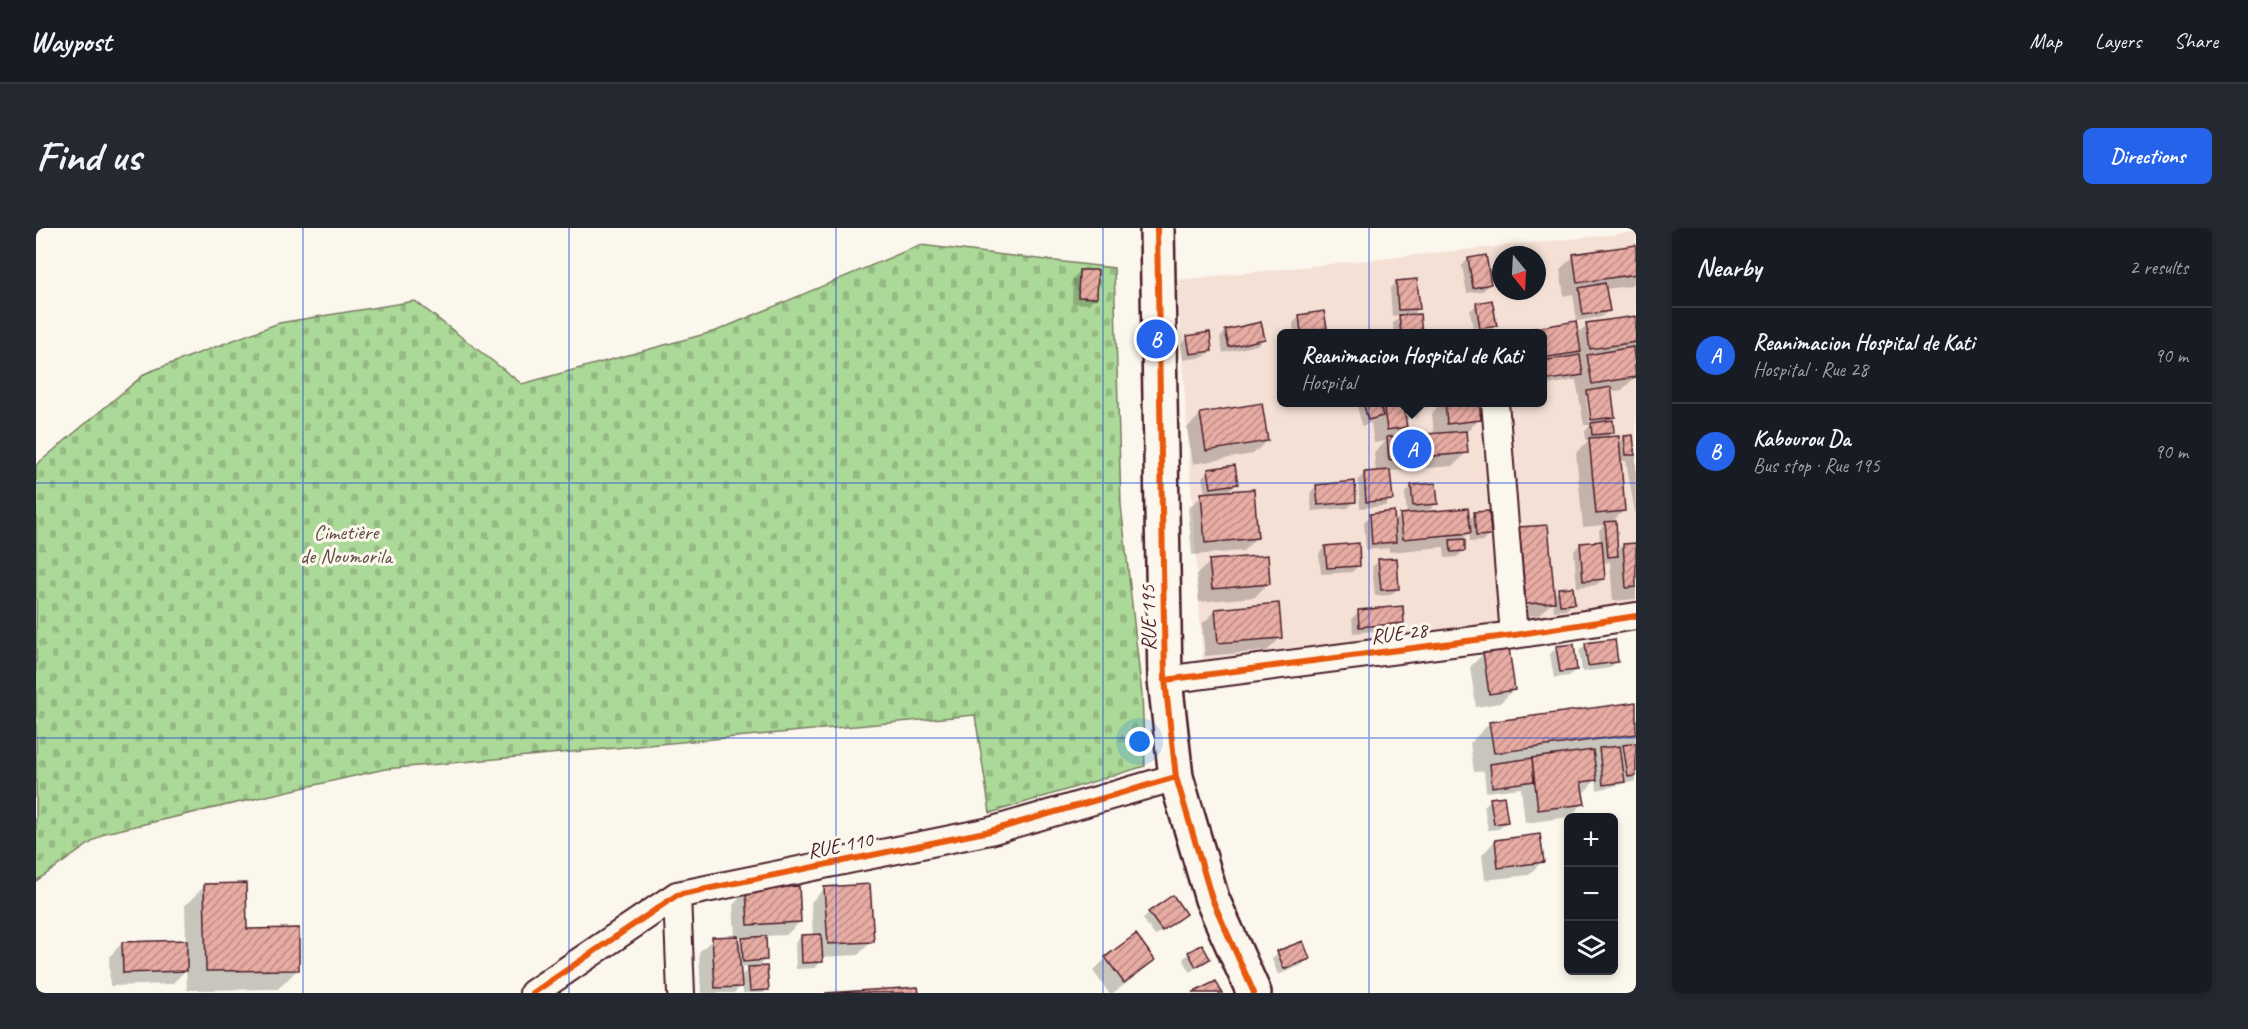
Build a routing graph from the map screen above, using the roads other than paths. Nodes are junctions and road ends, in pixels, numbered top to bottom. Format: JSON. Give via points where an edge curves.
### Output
{"nodes":[{"id":1,"x":1157,"y":228,"type":"edge"},
{"id":2,"x":1495,"y":407,"type":"edge"},
{"id":3,"x":1636,"y":616,"type":"edge"},
{"id":4,"x":1514,"y":635,"type":"junction"},
{"id":5,"x":1165,"y":680,"type":"junction"},
{"id":6,"x":1176,"y":777,"type":"junction"},
{"id":7,"x":677,"y":895,"type":"junction"},
{"id":8,"x":533,"y":993,"type":"edge"},
{"id":9,"x":681,"y":993,"type":"edge"},
{"id":10,"x":1254,"y":993,"type":"edge"}],
"edges":[{"from":1,"to":5,"type":"street","name":"RUE 195"},
{"from":2,"to":4,"type":"street"},
{"from":3,"to":4,"type":"street","name":"RUE 28"},
{"from":4,"to":5,"type":"street","name":"RUE 28"},
{"from":5,"to":6,"type":"street","name":"RUE 195"},
{"from":6,"to":7,"type":"street","name":"RUE 110","via":[[990,831]]},
{"from":6,"to":10,"type":"street","name":"RUE 195","via":[[1212,899]]},
{"from":7,"to":8,"type":"street","name":"RUE 110"},
{"from":7,"to":9,"type":"street"}]}
